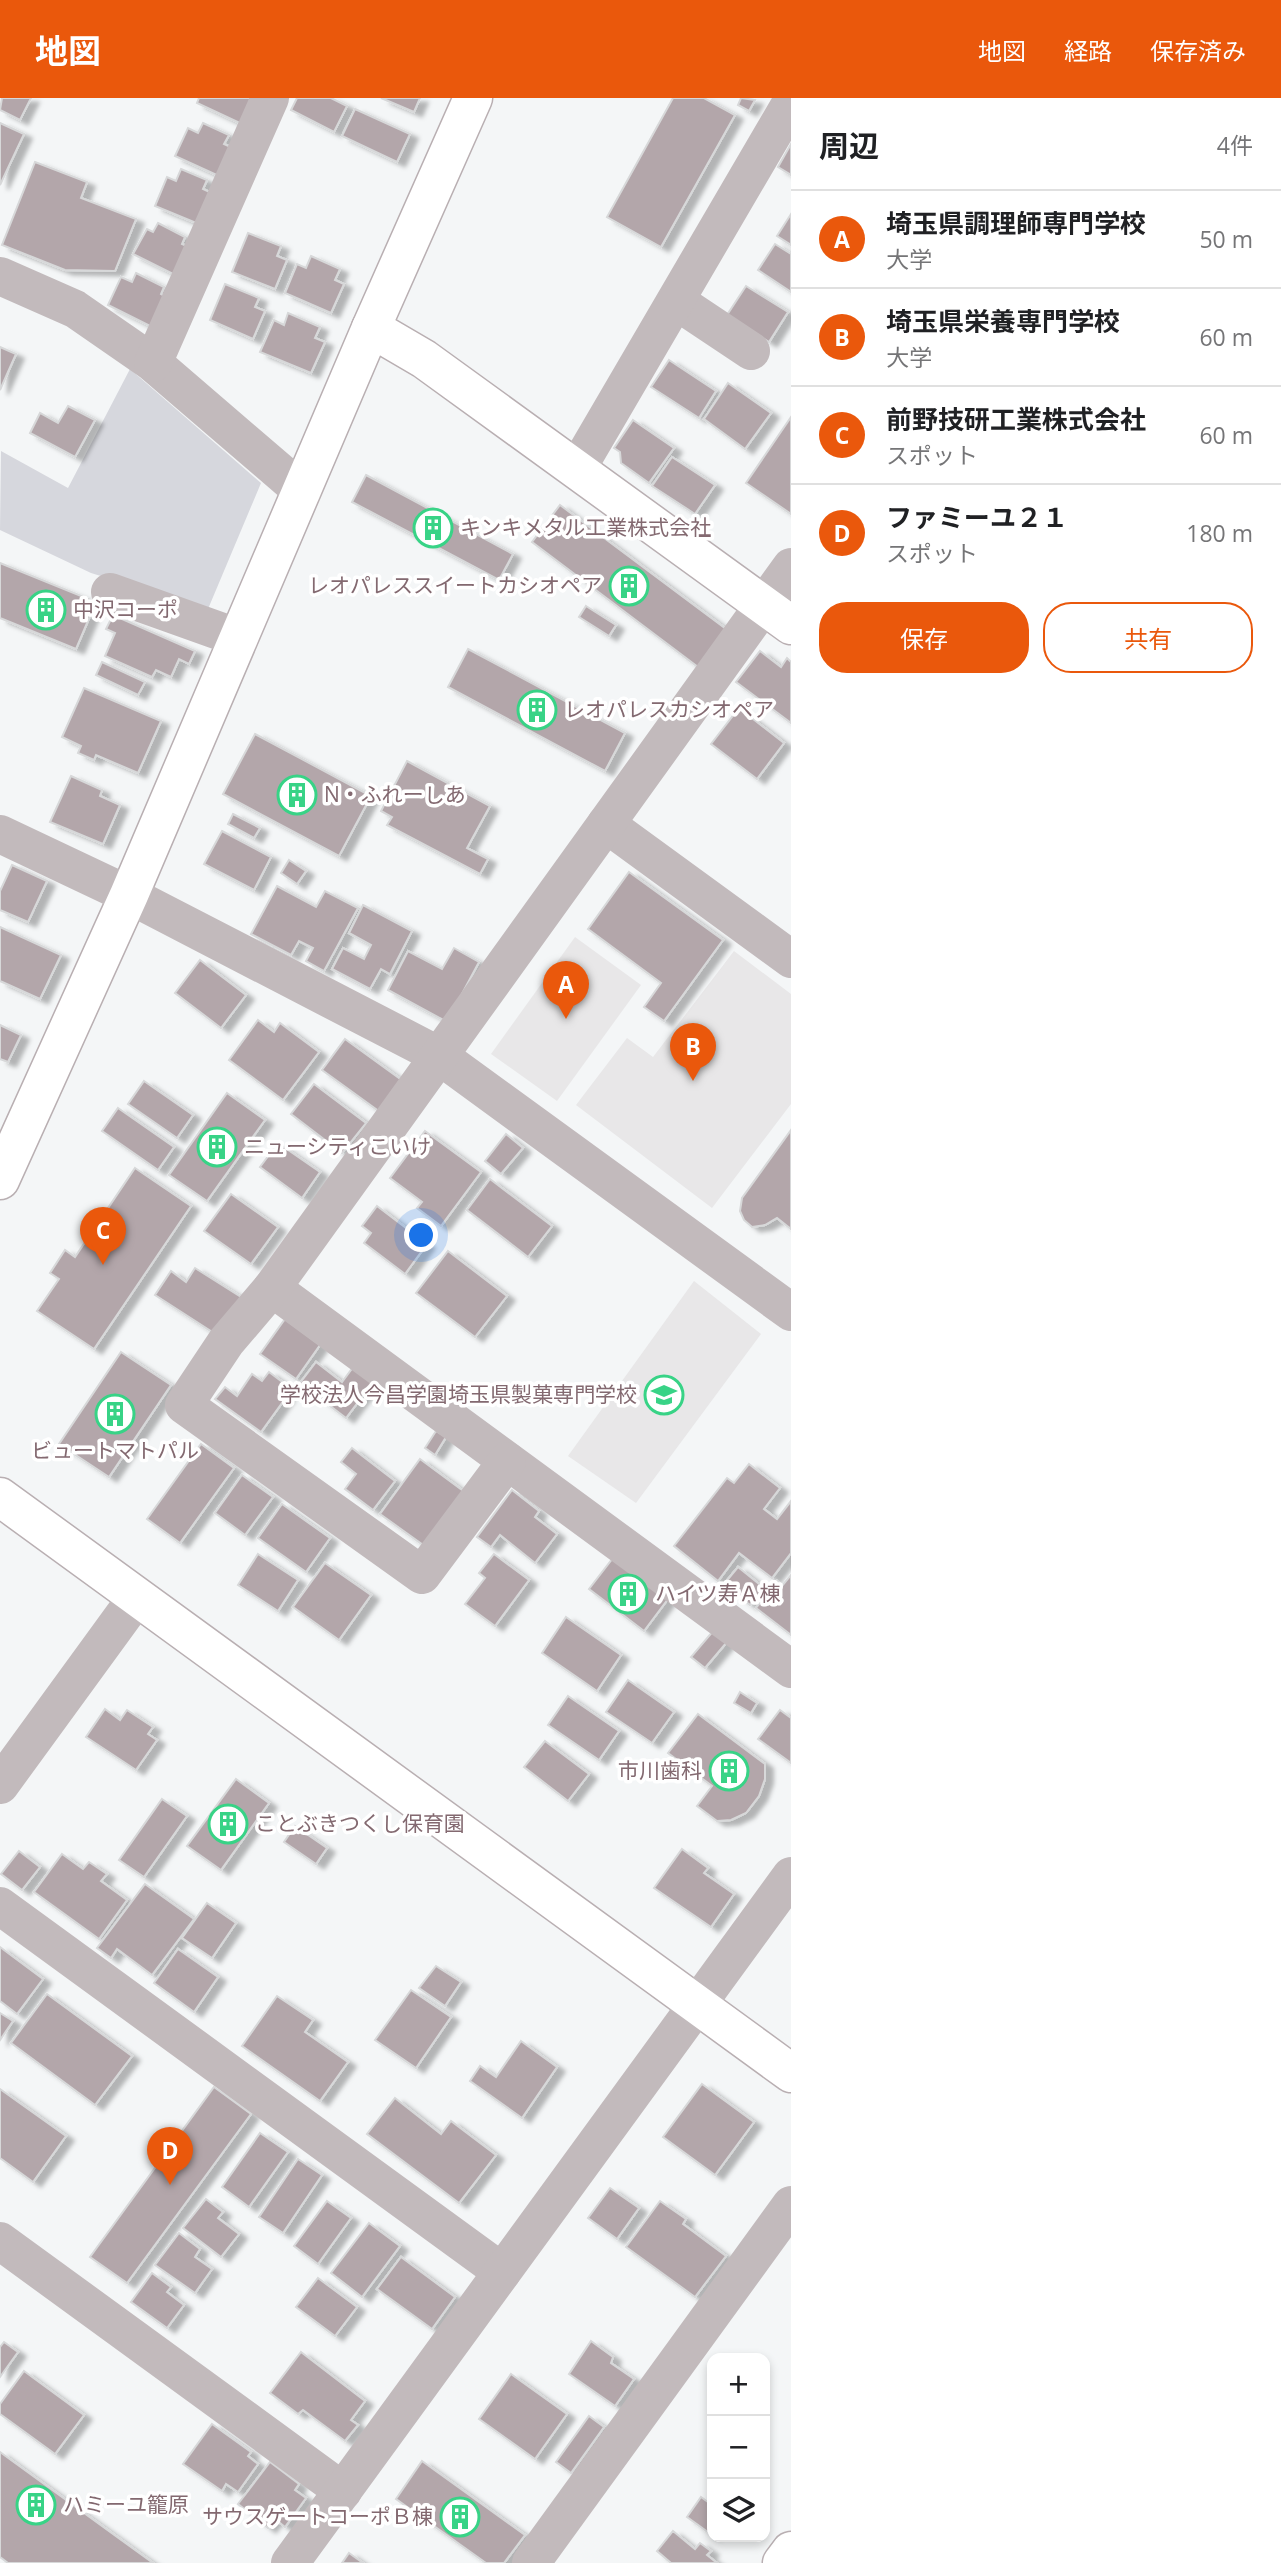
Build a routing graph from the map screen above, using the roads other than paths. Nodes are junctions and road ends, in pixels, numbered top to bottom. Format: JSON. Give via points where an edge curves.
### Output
{"nodes":[{"id":1,"x":270,"y":98,"type":"edge"},
{"id":2,"x":473,"y":98,"type":"edge"},
{"id":3,"x":791,"y":103,"type":"edge"},
{"id":4,"x":0,"y":276,"type":"edge"},
{"id":5,"x":676,"y":301,"type":"junction"},
{"id":6,"x":371,"y":328,"type":"junction"},
{"id":7,"x":751,"y":351,"type":"dead end"},
{"id":8,"x":153,"y":363,"type":"junction"},
{"id":9,"x":577,"y":469,"type":"junction"},
{"id":10,"x":302,"y":491,"type":"junction"},
{"id":11,"x":791,"y":567,"type":"edge"},
{"id":12,"x":110,"y":592,"type":"dead end"},
{"id":13,"x":777,"y":615,"type":"edge"},
{"id":14,"x":239,"y":638,"type":"junction"},
{"id":15,"x":606,"y":824,"type":"junction"},
{"id":16,"x":0,"y":834,"type":"edge"},
{"id":17,"x":129,"y":895,"type":"junction"},
{"id":18,"x":791,"y":959,"type":"edge"},
{"id":19,"x":438,"y":1055,"type":"junction"},
{"id":20,"x":0,"y":1180,"type":"edge"},
{"id":21,"x":272,"y":1288,"type":"junction"},
{"id":22,"x":791,"y":1312,"type":"edge"},
{"id":23,"x":507,"y":1461,"type":"junction"},
{"id":24,"x":0,"y":1497,"type":"edge"},
{"id":25,"x":137,"y":1597,"type":"junction"},
{"id":26,"x":791,"y":1669,"type":"edge"},
{"id":27,"x":0,"y":1785,"type":"edge"},
{"id":28,"x":791,"y":1876,"type":"edge"},
{"id":29,"x":0,"y":1906,"type":"edge"},
{"id":30,"x":697,"y":2005,"type":"junction"},
{"id":31,"x":791,"y":2073,"type":"edge"},
{"id":32,"x":791,"y":2206,"type":"edge"},
{"id":33,"x":0,"y":2241,"type":"edge"},
{"id":34,"x":502,"y":2272,"type":"junction"},
{"id":35,"x":343,"y":2491,"type":"junction"},
{"id":36,"x":791,"y":2551,"type":"edge"},
{"id":37,"x":290,"y":2563,"type":"edge"},
{"id":38,"x":531,"y":2563,"type":"edge"},
{"id":39,"x":782,"y":2563,"type":"edge"}],
"edges":[{"from":1,"to":8,"type":"street"},
{"from":2,"to":6,"type":"street"},
{"from":3,"to":5,"type":"street"},
{"from":4,"to":8,"type":"street","via":[[75,310]]},
{"from":5,"to":7,"type":"street"},
{"from":5,"to":9,"type":"street"},
{"from":6,"to":9,"type":"street","via":[[424,359]]},
{"from":6,"to":10,"type":"street"},
{"from":8,"to":10,"type":"street"},
{"from":9,"to":13,"type":"street"},
{"from":10,"to":14,"type":"street"},
{"from":11,"to":13,"type":"street"},
{"from":12,"to":14,"type":"street"},
{"from":13,"to":15,"type":"street"},
{"from":14,"to":17,"type":"street"},
{"from":15,"to":18,"type":"street"},
{"from":15,"to":19,"type":"street"},
{"from":16,"to":17,"type":"street"},
{"from":17,"to":19,"type":"street"},
{"from":17,"to":20,"type":"street"},
{"from":19,"to":21,"type":"street"},
{"from":19,"to":22,"type":"street"},
{"from":21,"to":23,"type":"street"},
{"from":21,"to":23,"type":"street","via":[[226,1342],[184,1405],[422,1575]]},
{"from":23,"to":26,"type":"street"},
{"from":24,"to":25,"type":"street"},
{"from":25,"to":27,"type":"street"},
{"from":25,"to":30,"type":"street"},
{"from":28,"to":30,"type":"street"},
{"from":29,"to":34,"type":"street"},
{"from":30,"to":31,"type":"street"},
{"from":30,"to":34,"type":"street"},
{"from":32,"to":38,"type":"street"},
{"from":33,"to":35,"type":"street"},
{"from":34,"to":35,"type":"street"},
{"from":35,"to":37,"type":"street"},
{"from":36,"to":39,"type":"street"}]}
